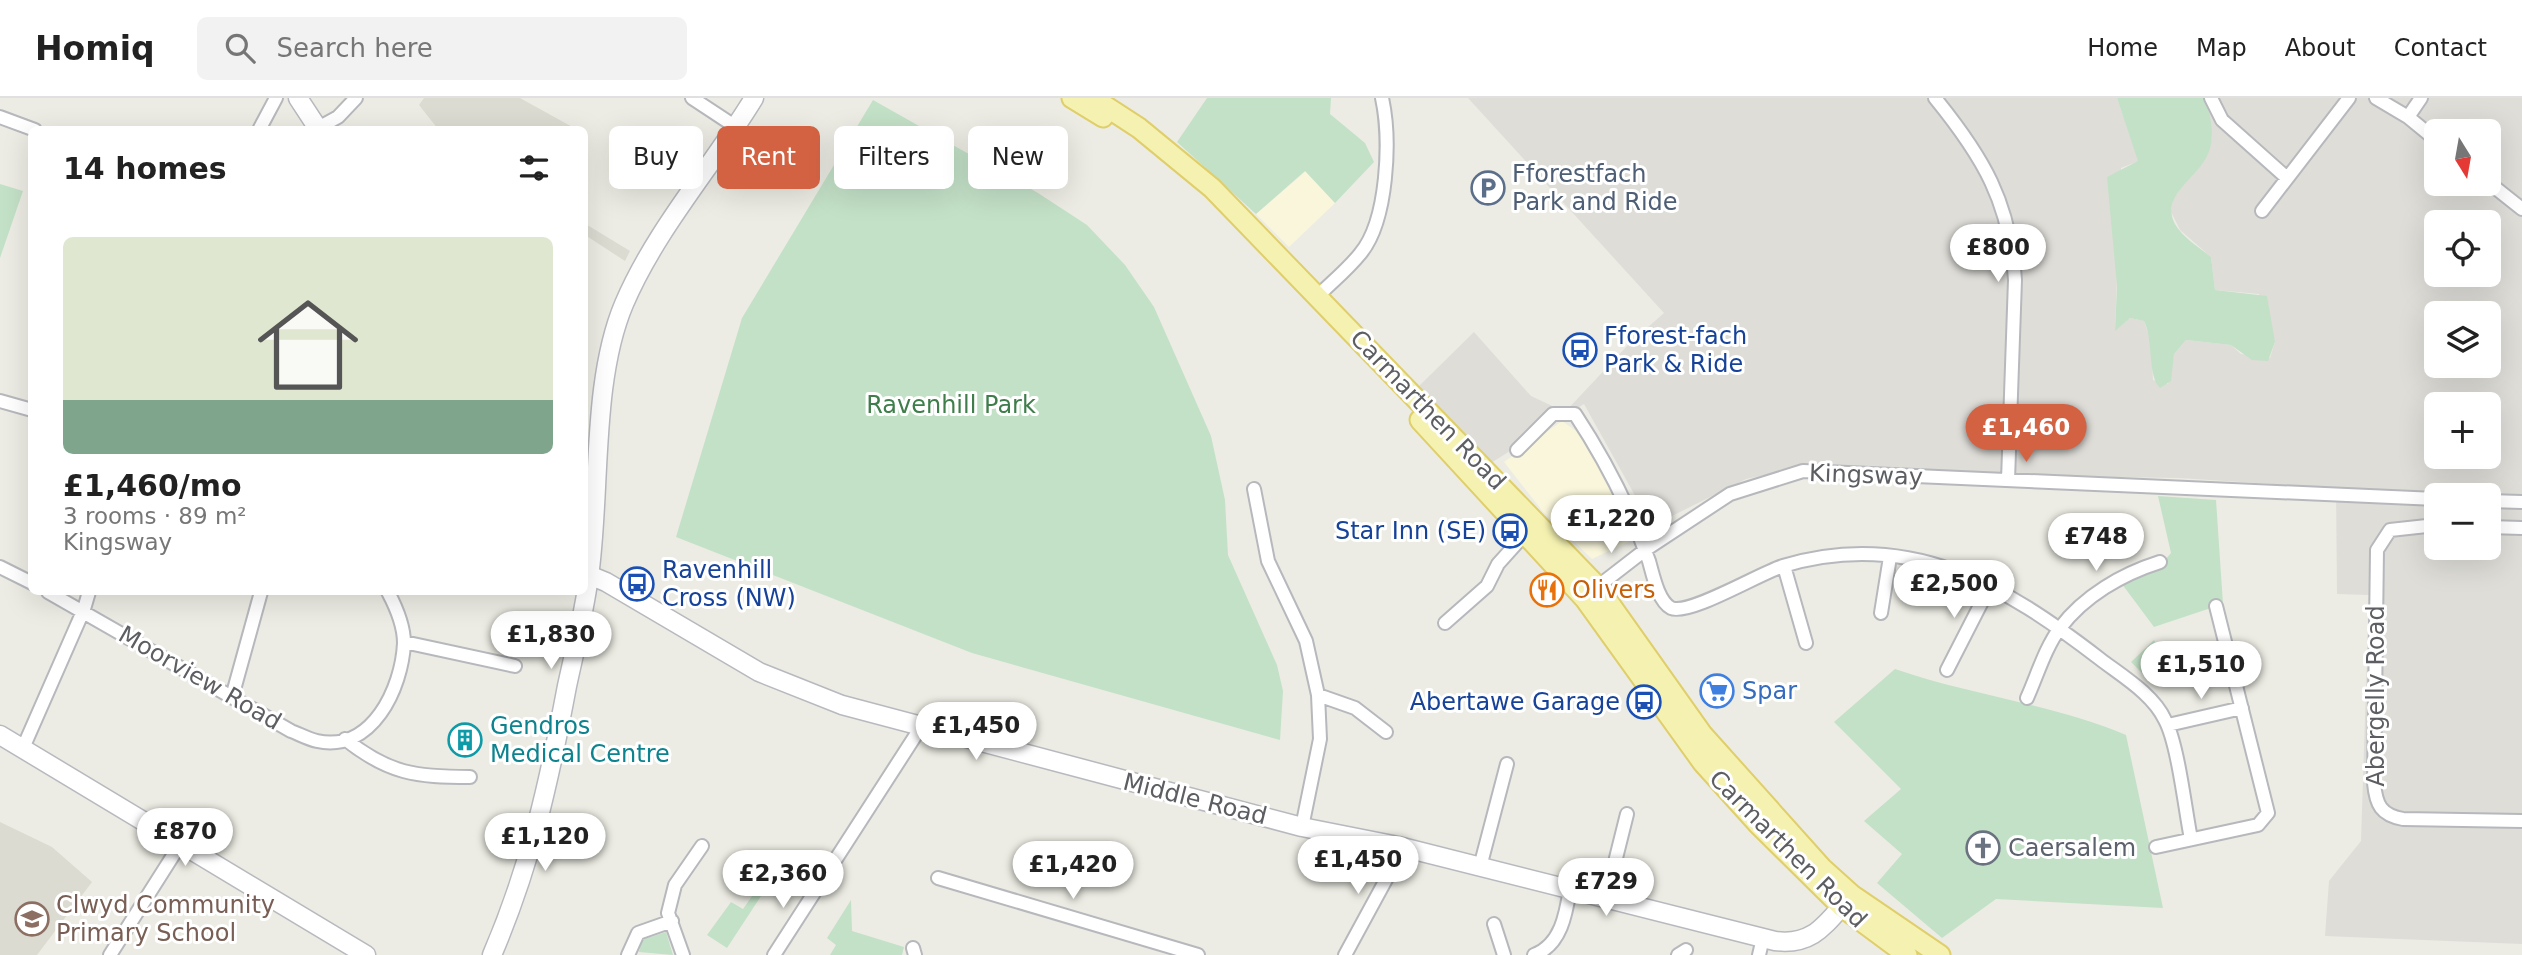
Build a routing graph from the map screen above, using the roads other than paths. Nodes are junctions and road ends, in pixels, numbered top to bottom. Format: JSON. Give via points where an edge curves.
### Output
{"nodes":[{"id":1,"x":276,"y":98,"type":"edge"},
{"id":2,"x":298,"y":98,"type":"edge"},
{"id":3,"x":356,"y":98,"type":"edge"},
{"id":4,"x":692,"y":98,"type":"edge"},
{"id":5,"x":754,"y":98,"type":"edge"},
{"id":6,"x":1072,"y":98,"type":"edge"},
{"id":7,"x":1093,"y":98,"type":"edge"},
{"id":8,"x":1382,"y":98,"type":"edge"},
{"id":9,"x":1935,"y":98,"type":"edge"},
{"id":10,"x":2211,"y":98,"type":"edge"},
{"id":11,"x":2349,"y":98,"type":"edge"},
{"id":12,"x":2376,"y":98,"type":"edge"},
{"id":13,"x":2421,"y":98,"type":"edge"},
{"id":14,"x":0,"y":117,"type":"edge"},
{"id":15,"x":2408,"y":117,"type":"junction"},
{"id":16,"x":261,"y":126,"type":"edge"},
{"id":17,"x":317,"y":126,"type":"edge"},
{"id":18,"x":324,"y":126,"type":"edge"},
{"id":19,"x":734,"y":126,"type":"edge"},
{"id":20,"x":737,"y":126,"type":"edge"},
{"id":21,"x":28,"y":127,"type":"edge"},
{"id":22,"x":2424,"y":130,"type":"edge"},
{"id":23,"x":717,"y":154,"type":"edge"},
{"id":24,"x":2287,"y":178,"type":"junction"},
{"id":25,"x":2501,"y":192,"type":"edge"},
{"id":26,"x":2522,"y":209,"type":"edge"},
{"id":27,"x":2262,"y":211,"type":"dead end"},
{"id":28,"x":1318,"y":296,"type":"junction"},
{"id":29,"x":0,"y":401,"type":"edge"},
{"id":30,"x":28,"y":409,"type":"edge"},
{"id":31,"x":1517,"y":450,"type":"dead end"},
{"id":32,"x":2008,"y":480,"type":"junction"},
{"id":33,"x":1254,"y":489,"type":"dead end"},
{"id":34,"x":2424,"y":498,"type":"edge"},
{"id":35,"x":2501,"y":501,"type":"edge"},
{"id":36,"x":2522,"y":502,"type":"edge"},
{"id":37,"x":2424,"y":526,"type":"edge"},
{"id":38,"x":2501,"y":527,"type":"edge"},
{"id":39,"x":2522,"y":528,"type":"edge"},
{"id":40,"x":1525,"y":534,"type":"junction"},
{"id":41,"x":588,"y":543,"type":"edge"},
{"id":42,"x":1645,"y":550,"type":"junction"},
{"id":43,"x":1890,"y":557,"type":"junction"},
{"id":44,"x":2160,"y":562,"type":"dead end"},
{"id":45,"x":1784,"y":566,"type":"junction"},
{"id":46,"x":0,"y":567,"type":"edge"},
{"id":47,"x":589,"y":575,"type":"junction"},
{"id":48,"x":588,"y":580,"type":"edge"},
{"id":49,"x":28,"y":581,"type":"edge"},
{"id":50,"x":1991,"y":584,"type":"junction"},
{"id":51,"x":1591,"y":592,"type":"junction"},
{"id":52,"x":54,"y":595,"type":"edge"},
{"id":53,"x":88,"y":595,"type":"edge"},
{"id":54,"x":260,"y":595,"type":"edge"},
{"id":55,"x":389,"y":595,"type":"edge"},
{"id":56,"x":585,"y":595,"type":"edge"},
{"id":57,"x":2216,"y":606,"type":"dead end"},
{"id":58,"x":84,"y":610,"type":"junction"},
{"id":59,"x":1881,"y":613,"type":"dead end"},
{"id":60,"x":1445,"y":623,"type":"dead end"},
{"id":61,"x":2060,"y":628,"type":"junction"},
{"id":62,"x":404,"y":642,"type":"junction"},
{"id":63,"x":1806,"y":643,"type":"dead end"},
{"id":64,"x":515,"y":666,"type":"dead end"},
{"id":65,"x":1947,"y":670,"type":"dead end"},
{"id":66,"x":1318,"y":695,"type":"junction"},
{"id":67,"x":232,"y":697,"type":"junction"},
{"id":68,"x":2027,"y":698,"type":"dead end"},
{"id":69,"x":2242,"y":708,"type":"junction"},
{"id":70,"x":2168,"y":726,"type":"junction"},
{"id":71,"x":921,"y":727,"type":"junction"},
{"id":72,"x":1386,"y":732,"type":"dead end"},
{"id":73,"x":0,"y":735,"type":"edge"},
{"id":74,"x":345,"y":739,"type":"junction"},
{"id":75,"x":23,"y":748,"type":"junction"},
{"id":76,"x":1507,"y":764,"type":"dead end"},
{"id":77,"x":470,"y":777,"type":"dead end"},
{"id":78,"x":1628,"y":814,"type":"dead end"},
{"id":79,"x":2522,"y":821,"type":"edge"},
{"id":80,"x":1302,"y":827,"type":"junction"},
{"id":81,"x":2191,"y":839,"type":"junction"},
{"id":82,"x":181,"y":843,"type":"junction"},
{"id":83,"x":702,"y":846,"type":"dead end"},
{"id":84,"x":1398,"y":846,"type":"junction"},
{"id":85,"x":2156,"y":847,"type":"dead end"},
{"id":86,"x":1480,"y":867,"type":"junction"},
{"id":87,"x":938,"y":878,"type":"dead end"},
{"id":88,"x":1570,"y":889,"type":"junction"},
{"id":89,"x":1606,"y":898,"type":"junction"},
{"id":90,"x":1846,"y":900,"type":"junction"},
{"id":91,"x":672,"y":921,"type":"junction"},
{"id":92,"x":1494,"y":924,"type":"dead end"},
{"id":93,"x":1761,"y":947,"type":"edge"},
{"id":94,"x":1540,"y":954,"type":"edge"},
{"id":95,"x":110,"y":955,"type":"edge"},
{"id":96,"x":366,"y":955,"type":"edge"},
{"id":97,"x":492,"y":955,"type":"edge"},
{"id":98,"x":628,"y":955,"type":"edge"},
{"id":99,"x":683,"y":955,"type":"edge"},
{"id":100,"x":774,"y":955,"type":"edge"},
{"id":101,"x":1198,"y":955,"type":"edge"},
{"id":102,"x":1345,"y":955,"type":"edge"},
{"id":103,"x":1504,"y":955,"type":"edge"},
{"id":104,"x":1907,"y":955,"type":"edge"},
{"id":105,"x":1940,"y":955,"type":"edge"}],
"edges":[{"from":1,"to":16,"type":"street"},
{"from":2,"to":17,"type":"street"},
{"from":3,"to":18,"type":"street"},
{"from":4,"to":19,"type":"street"},
{"from":5,"to":20,"type":"street"},
{"from":6,"to":40,"type":"main road","name":"Carmarthen Road","via":[[1124,131],[1198,192]]},
{"from":7,"to":28,"type":"main road","name":"Carmarthen Road","via":[[1139,128],[1212,188]]},
{"from":8,"to":28,"type":"street","via":[[1387,118],[1383,194],[1374,230],[1362,253]]},
{"from":9,"to":32,"type":"street","via":[[1983,162],[2001,202],[2010,238],[2015,280]]},
{"from":10,"to":24,"type":"street","via":[[2222,120]]},
{"from":11,"to":24,"type":"street"},
{"from":12,"to":15,"type":"street"},
{"from":13,"to":15,"type":"street"},
{"from":14,"to":21,"type":"street"},
{"from":15,"to":22,"type":"street"},
{"from":23,"to":41,"type":"street","via":[[669,223],[624,304],[610,354]]},
{"from":24,"to":27,"type":"street"},
{"from":25,"to":26,"type":"street"},
{"from":28,"to":51,"type":"main road","name":"Carmarthen Road"},
{"from":29,"to":30,"type":"street"},
{"from":31,"to":42,"type":"street","via":[[1553,414],[1575,414]]},
{"from":32,"to":34,"type":"street","name":"Kingsway"},
{"from":32,"to":42,"type":"street","name":"Kingsway","via":[[1803,471],[1730,494]]},
{"from":33,"to":66,"type":"street","via":[[1268,561],[1306,640]]},
{"from":35,"to":36,"type":"street"},
{"from":37,"to":79,"type":"street","name":"Abergelly Road","via":[[2390,530],[2377,550],[2374,783],[2378,804],[2387,815],[2403,820]]},
{"from":38,"to":39,"type":"street"},
{"from":40,"to":51,"type":"main road","name":"Carmarthen Road"},
{"from":40,"to":60,"type":"street","via":[[1498,564],[1487,586]]},
{"from":41,"to":47,"type":"street"},
{"from":42,"to":45,"type":"street","via":[[1664,602],[1678,609],[1689,609]]},
{"from":42,"to":51,"type":"street","name":"Kingsway"},
{"from":43,"to":45,"type":"street","via":[[1852,555]]},
{"from":43,"to":50,"type":"street","via":[[1956,570]]},
{"from":43,"to":59,"type":"street"},
{"from":44,"to":61,"type":"street","via":[[2114,581]]},
{"from":45,"to":63,"type":"street"},
{"from":46,"to":49,"type":"street"},
{"from":47,"to":48,"type":"street"},
{"from":47,"to":71,"type":"street","name":"Middle Road","via":[[759,672],[842,705]]},
{"from":50,"to":61,"type":"street"},
{"from":50,"to":65,"type":"street"},
{"from":51,"to":90,"type":"main road","name":"Carmarthen Road","via":[[1703,763],[1758,824]]},
{"from":52,"to":58,"type":"street","name":"Moorview Road"},
{"from":53,"to":58,"type":"street"},
{"from":54,"to":67,"type":"street"},
{"from":55,"to":62,"type":"street","via":[[398,609]]},
{"from":56,"to":97,"type":"street","via":[[536,835]]},
{"from":57,"to":69,"type":"street"},
{"from":58,"to":67,"type":"street","name":"Moorview Road"},
{"from":58,"to":75,"type":"street"},
{"from":61,"to":68,"type":"street"},
{"from":61,"to":70,"type":"street","via":[[2148,698]]},
{"from":62,"to":64,"type":"street"},
{"from":62,"to":74,"type":"street","via":[[393,694],[381,715]]},
{"from":66,"to":72,"type":"street","via":[[1355,708]]},
{"from":66,"to":80,"type":"street","via":[[1320,739]]},
{"from":67,"to":74,"type":"street","name":"Moorview Road","via":[[291,731],[319,741]]},
{"from":69,"to":70,"type":"street"},
{"from":69,"to":81,"type":"street","via":[[2268,813],[2258,825]]},
{"from":70,"to":81,"type":"street"},
{"from":71,"to":80,"type":"street","name":"Middle Road"},
{"from":71,"to":100,"type":"street"},
{"from":73,"to":75,"type":"street"},
{"from":74,"to":77,"type":"street","via":[[396,772]]},
{"from":75,"to":82,"type":"street"},
{"from":76,"to":86,"type":"street"},
{"from":78,"to":89,"type":"street"},
{"from":80,"to":84,"type":"street","name":"Middle Road"},
{"from":81,"to":85,"type":"street"},
{"from":82,"to":95,"type":"street"},
{"from":82,"to":96,"type":"street"},
{"from":83,"to":91,"type":"street","via":[[675,885],[668,913]]},
{"from":84,"to":86,"type":"street","name":"Middle Road"},
{"from":84,"to":102,"type":"street","via":[[1395,863]]},
{"from":86,"to":88,"type":"street","name":"Middle Road"},
{"from":87,"to":101,"type":"street"},
{"from":88,"to":89,"type":"street","name":"Middle Road"},
{"from":88,"to":94,"type":"street","via":[[1562,926]]},
{"from":89,"to":93,"type":"street","name":"Middle Road"},
{"from":90,"to":93,"type":"street","name":"Middle Road","via":[[1812,937]]},
{"from":90,"to":104,"type":"main road","name":"Carmarthen Road"},
{"from":90,"to":105,"type":"main road","name":"Carmarthen Road"},
{"from":91,"to":98,"type":"street","via":[[638,933]]},
{"from":91,"to":99,"type":"street"},
{"from":92,"to":103,"type":"street"}]}
